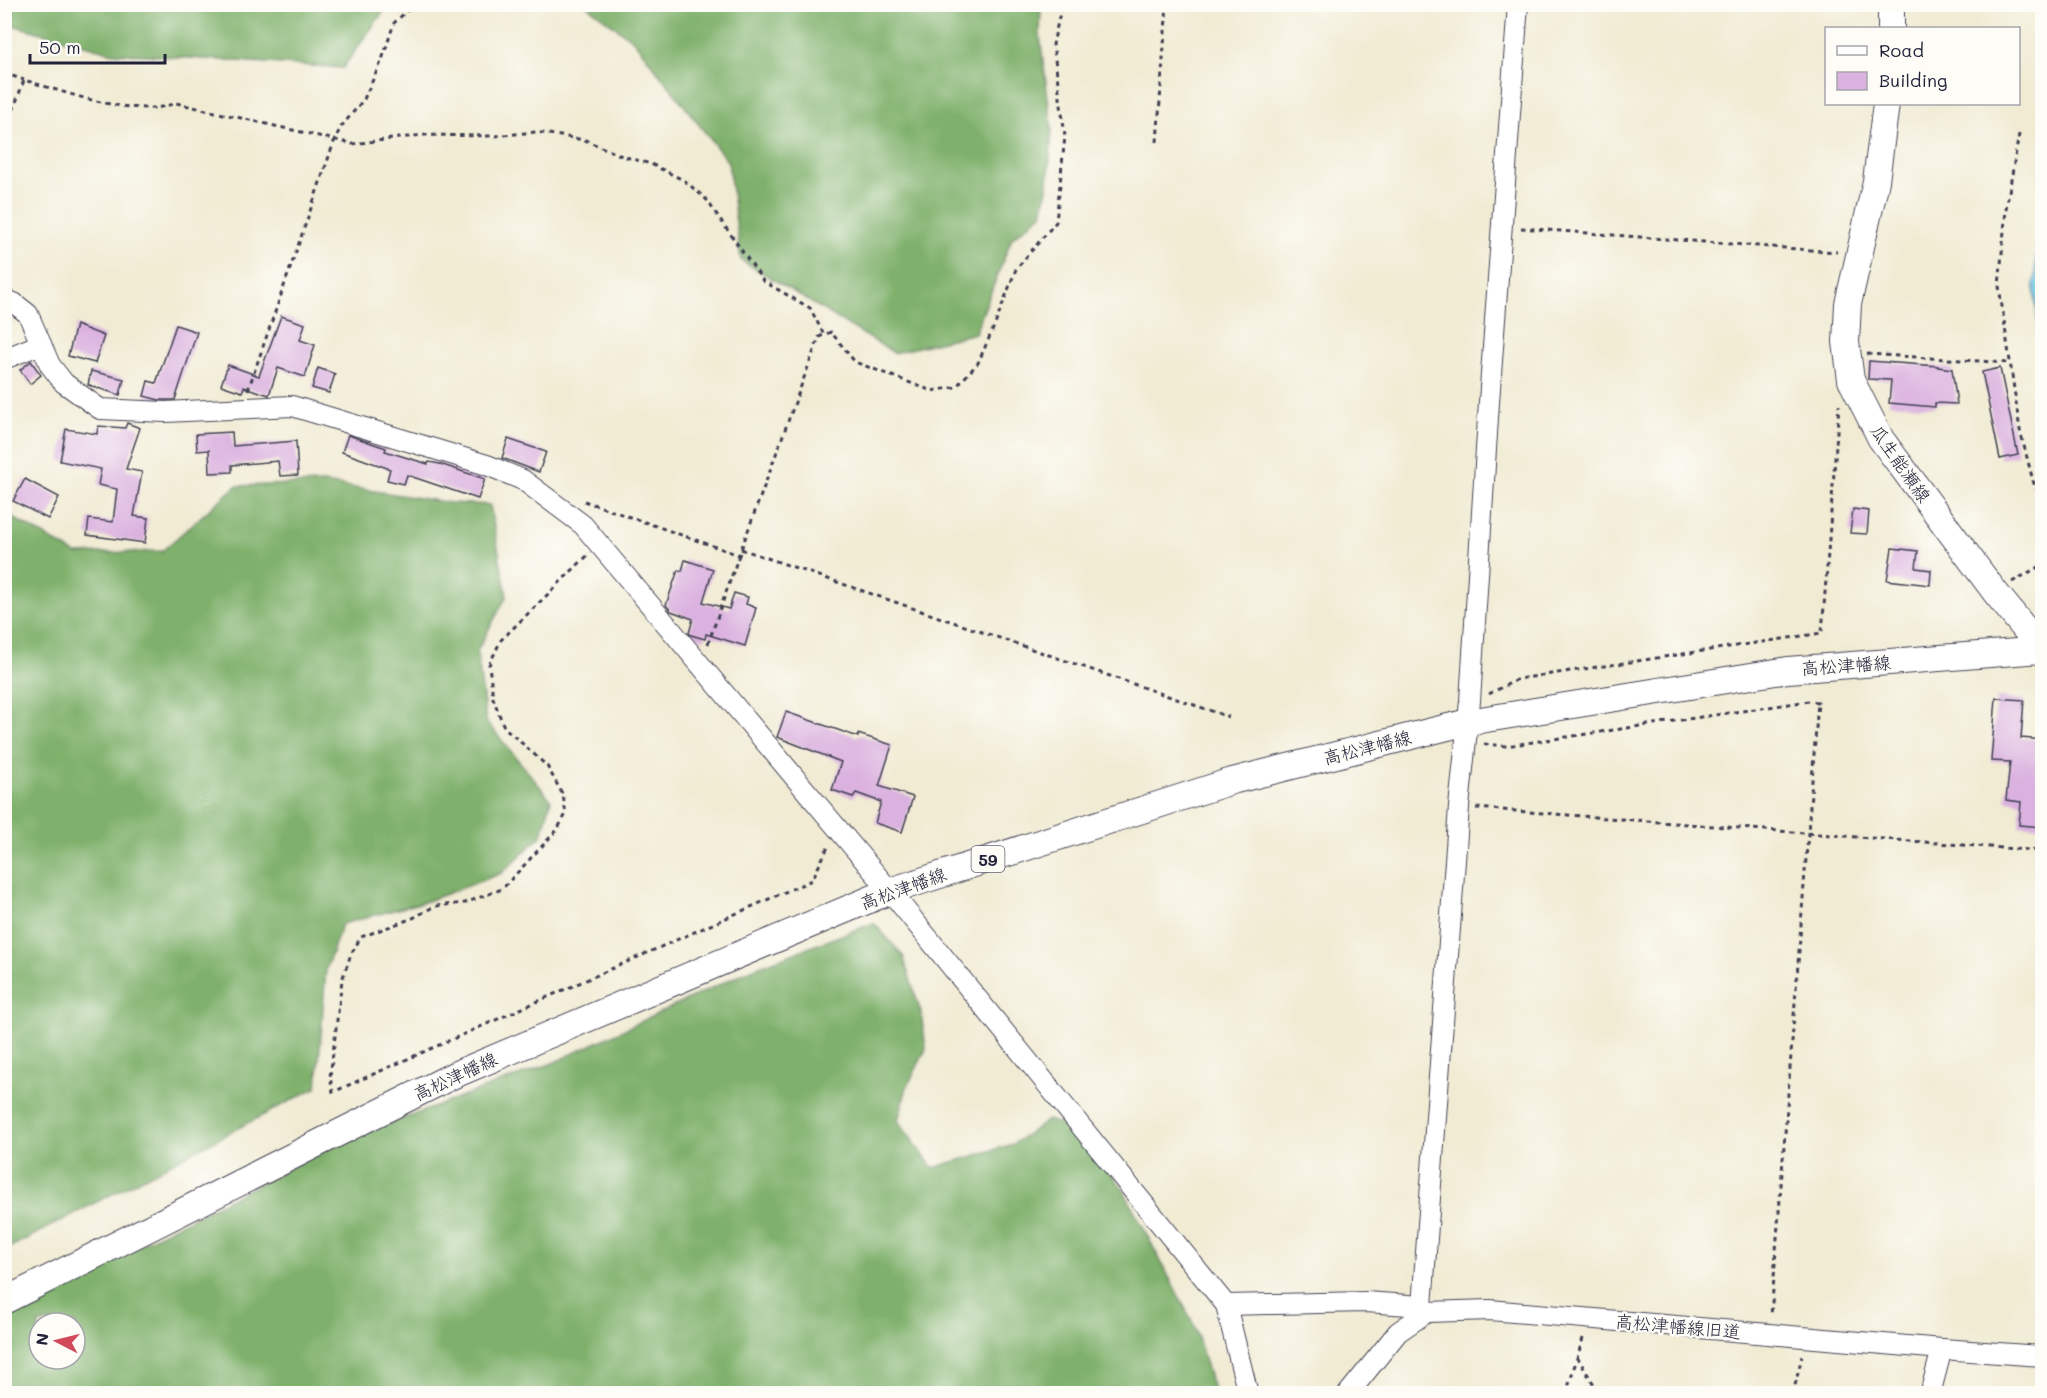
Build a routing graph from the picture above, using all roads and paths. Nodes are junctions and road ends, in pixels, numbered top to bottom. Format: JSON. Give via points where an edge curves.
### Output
{"nodes":[{"id":1,"x":414,"y":4,"type":"edge"},
{"id":2,"x":1062,"y":4,"type":"edge"},
{"id":3,"x":1167,"y":4,"type":"edge"},
{"id":4,"x":1518,"y":4,"type":"edge"},
{"id":5,"x":1891,"y":4,"type":"edge"},
{"id":6,"x":1891,"y":27,"type":"edge"},
{"id":7,"x":4,"y":73,"type":"edge"},
{"id":8,"x":24,"y":80,"type":"junction"},
{"id":9,"x":1886,"y":105,"type":"edge"},
{"id":10,"x":2019,"y":134,"type":"dead end"},
{"id":11,"x":4,"y":136,"type":"edge"},
{"id":12,"x":335,"y":140,"type":"junction"},
{"id":13,"x":1157,"y":142,"type":"dead end"},
{"id":14,"x":1502,"y":227,"type":"junction"},
{"id":15,"x":1860,"y":253,"type":"junction"},
{"id":16,"x":4,"y":300,"type":"edge"},
{"id":17,"x":824,"y":334,"type":"junction"},
{"id":18,"x":41,"y":344,"type":"junction"},
{"id":19,"x":1848,"y":352,"type":"junction"},
{"id":20,"x":4,"y":359,"type":"edge"},
{"id":21,"x":2010,"y":363,"type":"junction"},
{"id":22,"x":1855,"y":389,"type":"junction"},
{"id":23,"x":241,"y":409,"type":"junction"},
{"id":24,"x":577,"y":499,"type":"dead end"},
{"id":25,"x":2043,"y":501,"type":"edge"},
{"id":26,"x":599,"y":544,"type":"junction"},
{"id":27,"x":741,"y":549,"type":"junction"},
{"id":28,"x":739,"y":555,"type":"junction"},
{"id":29,"x":2043,"y":565,"type":"edge"},
{"id":30,"x":1995,"y":592,"type":"junction"},
{"id":31,"x":2042,"y":651,"type":"edge"},
{"id":32,"x":700,"y":665,"type":"junction"},
{"id":33,"x":1229,"y":717,"type":"dead end"},
{"id":34,"x":1468,"y":722,"type":"junction"},
{"id":35,"x":1459,"y":807,"type":"junction"},
{"id":36,"x":840,"y":831,"type":"junction"},
{"id":37,"x":1809,"y":833,"type":"junction"},
{"id":38,"x":2043,"y":851,"type":"edge"},
{"id":39,"x":890,"y":891,"type":"junction"},
{"id":40,"x":4,"y":1301,"type":"edge"},
{"id":41,"x":1226,"y":1305,"type":"junction"},
{"id":42,"x":1425,"y":1309,"type":"junction"},
{"id":43,"x":1587,"y":1318,"type":"junction"},
{"id":44,"x":1770,"y":1333,"type":"junction"},
{"id":45,"x":1806,"y":1337,"type":"junction"},
{"id":46,"x":1942,"y":1349,"type":"junction"},
{"id":47,"x":2043,"y":1356,"type":"edge"},
{"id":48,"x":1577,"y":1357,"type":"junction"},
{"id":49,"x":1248,"y":1394,"type":"edge"},
{"id":50,"x":1348,"y":1394,"type":"edge"},
{"id":51,"x":1566,"y":1394,"type":"edge"},
{"id":52,"x":1600,"y":1394,"type":"edge"},
{"id":53,"x":1792,"y":1394,"type":"edge"},
{"id":54,"x":1930,"y":1394,"type":"edge"}],
"edges":[{"from":1,"to":12,"type":"path","via":[[394,23],[363,99]]},
{"from":2,"to":17,"type":"path","via":[[1053,44],[1065,136],[1056,222],[1016,269],[978,363],[956,387],[932,391],[855,362],[831,332]]},
{"from":3,"to":13,"type":"path"},
{"from":4,"to":14,"type":"street"},
{"from":5,"to":6,"type":"main road"},
{"from":7,"to":8,"type":"path"},
{"from":8,"to":11,"type":"path"},
{"from":8,"to":12,"type":"path","via":[[116,105],[154,108],[176,103]]},
{"from":9,"to":15,"type":"main road","name":"瓜生能瀬線","via":[[1876,181]]},
{"from":10,"to":21,"type":"path","via":[[2006,209],[1999,286]]},
{"from":12,"to":17,"type":"path","via":[[354,144],[423,135],[536,132],[585,140],[651,164],[685,181],[706,199],[763,280],[810,308]]},
{"from":12,"to":23,"type":"path"},
{"from":14,"to":15,"type":"path"},
{"from":14,"to":34,"type":"street"},
{"from":15,"to":19,"type":"main road","name":"瓜生能瀬線","via":[[1848,304]]},
{"from":16,"to":18,"type":"street","via":[[28,314]]},
{"from":17,"to":27,"type":"path","via":[[819,337]]},
{"from":18,"to":20,"type":"street"},
{"from":18,"to":23,"type":"street","via":[[64,383],[99,409]]},
{"from":19,"to":21,"type":"path"},
{"from":19,"to":22,"type":"main road","name":"瓜生能瀬線"},
{"from":21,"to":25,"type":"path","via":[[2020,430],[2033,481]]},
{"from":22,"to":30,"type":"main road","name":"瓜生能瀬線","via":[[1881,439]]},
{"from":22,"to":34,"type":"path","via":[[1839,403],[1822,633],[1518,679]]},
{"from":23,"to":26,"type":"street","via":[[292,406],[487,465],[523,480],[583,525]]},
{"from":24,"to":28,"type":"path"},
{"from":26,"to":32,"type":"street"},
{"from":26,"to":36,"type":"path","via":[[501,640],[489,664],[493,698],[504,727],[547,766],[563,795],[566,814],[557,830],[502,889],[465,903],[435,906],[361,937],[342,980],[330,1077],[333,1092],[812,880]]},
{"from":27,"to":28,"type":"path"},
{"from":27,"to":33,"type":"path"},
{"from":28,"to":32,"type":"path"},
{"from":29,"to":30,"type":"path"},
{"from":30,"to":31,"type":"main road","name":"瓜生能瀬線"},
{"from":31,"to":34,"type":"main road","name":"高松津幡線","number":"59","via":[[1788,670]]},
{"from":32,"to":36,"type":"street"},
{"from":34,"to":35,"type":"street"},
{"from":34,"to":37,"type":"path","via":[[1506,746],[1818,702]]},
{"from":34,"to":39,"type":"main road","name":"高松津幡線","number":"59","via":[[1232,781]]},
{"from":35,"to":37,"type":"path"},
{"from":35,"to":42,"type":"street"},
{"from":36,"to":39,"type":"street"},
{"from":37,"to":38,"type":"path"},
{"from":37,"to":44,"type":"path"},
{"from":39,"to":40,"type":"main road","name":"高松津幡線","number":"59","via":[[454,1075]]},
{"from":39,"to":41,"type":"street"},
{"from":41,"to":42,"type":"street","name":"高松津幡線旧道","via":[[1366,1302]]},
{"from":41,"to":49,"type":"street"},
{"from":42,"to":43,"type":"street","name":"高松津幡線旧道"},
{"from":42,"to":50,"type":"street","via":[[1398,1332]]},
{"from":43,"to":44,"type":"street","name":"高松津幡線旧道"},
{"from":43,"to":48,"type":"path"},
{"from":44,"to":45,"type":"street","name":"高松津幡線旧道"},
{"from":45,"to":46,"type":"street","name":"高松津幡線旧道"},
{"from":45,"to":53,"type":"path"},
{"from":46,"to":47,"type":"street","name":"高松津幡線旧道"},
{"from":46,"to":54,"type":"street"},
{"from":48,"to":51,"type":"path"},
{"from":48,"to":52,"type":"path"}]}
